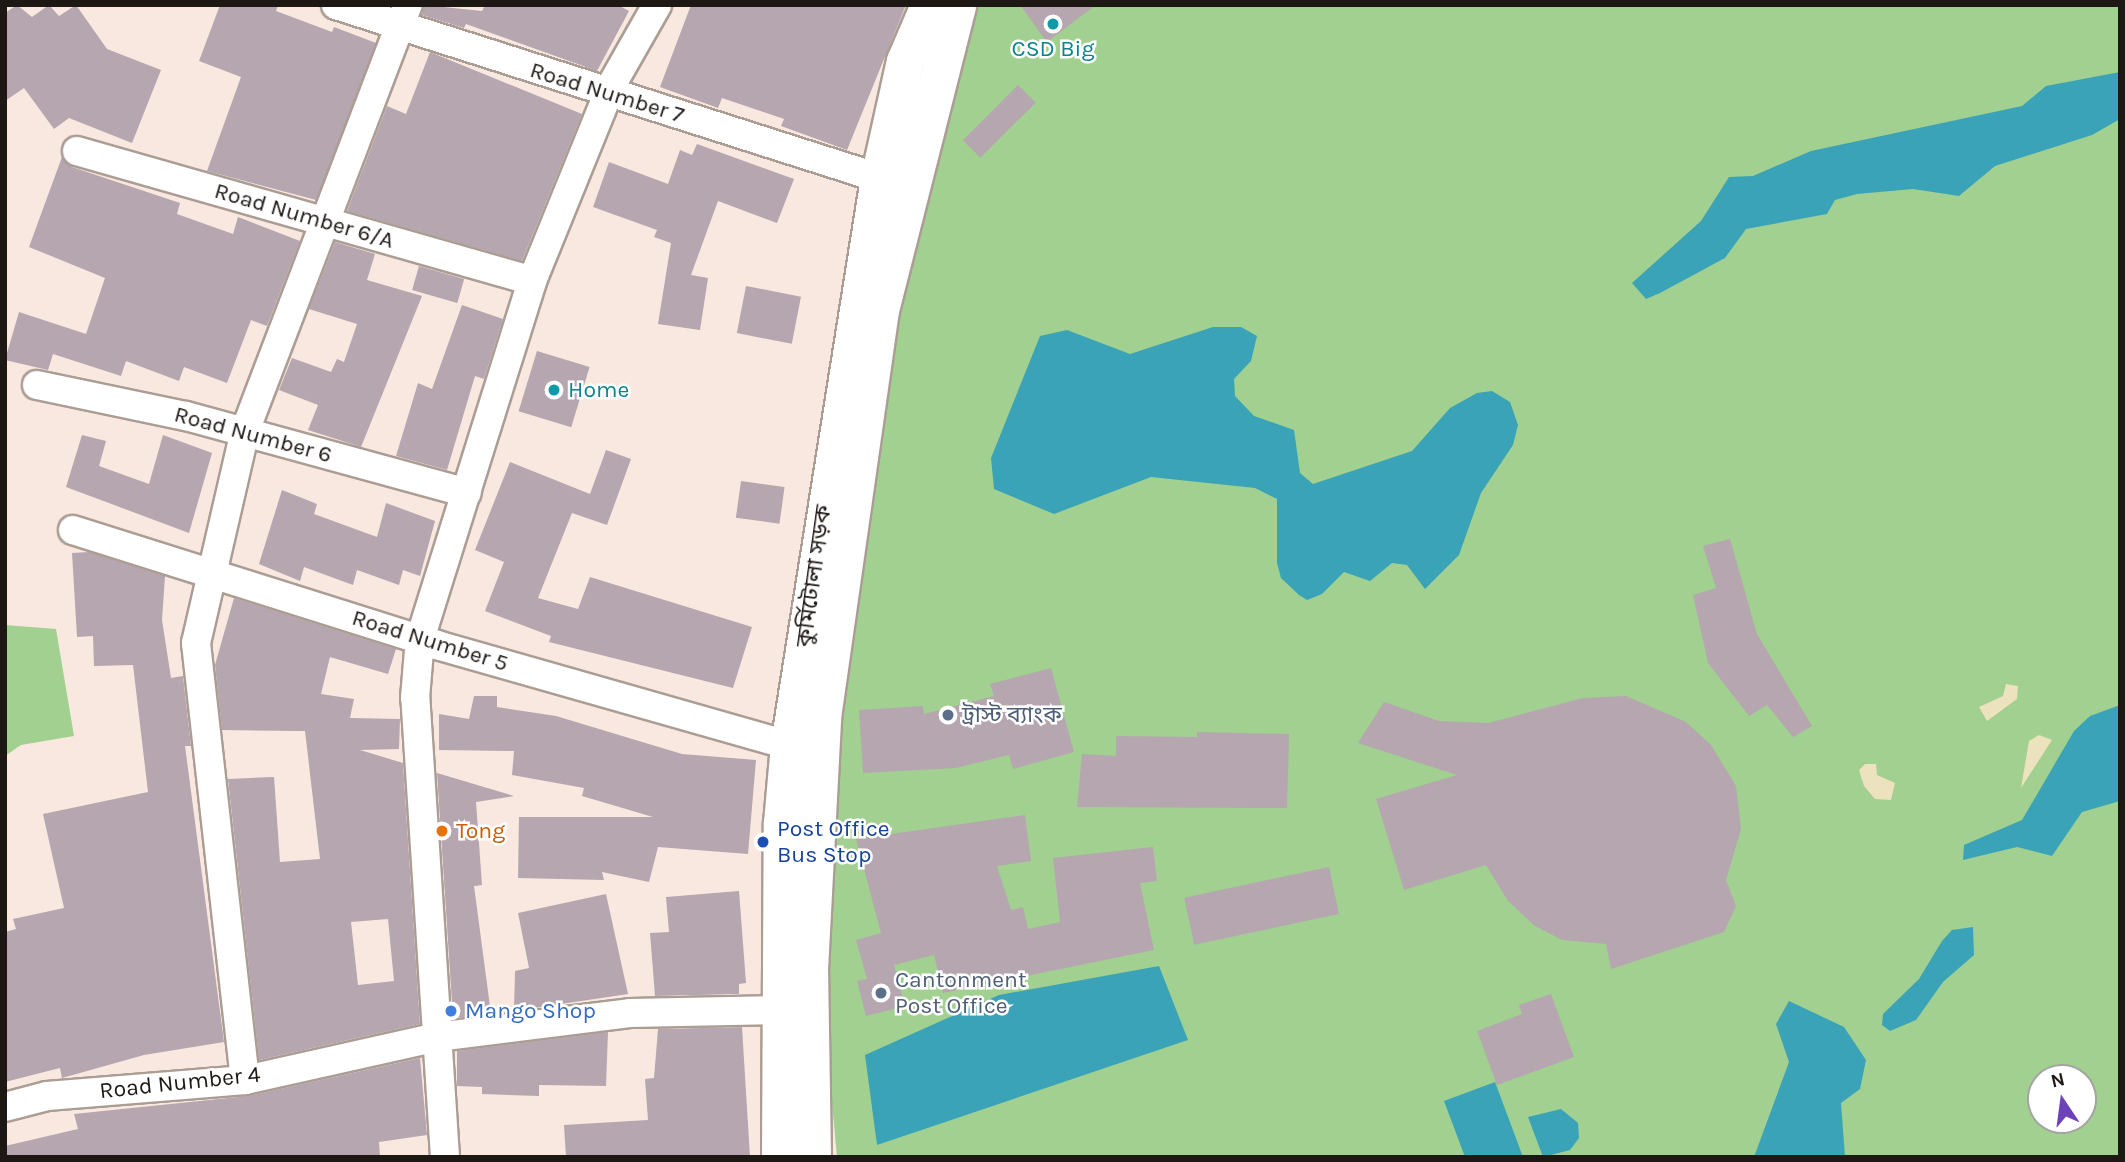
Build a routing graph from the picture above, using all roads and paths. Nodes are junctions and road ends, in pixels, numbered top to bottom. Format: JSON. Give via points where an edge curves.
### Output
{"nodes":[{"id":1,"x":336,"y":5,"type":"edge"},
{"id":2,"x":657,"y":5,"type":"edge"},
{"id":3,"x":929,"y":5,"type":"edge"},
{"id":4,"x":957,"y":5,"type":"edge"},
{"id":5,"x":404,"y":16,"type":"edge"},
{"id":6,"x":609,"y":93,"type":"junction"},
{"id":7,"x":76,"y":151,"type":"dead end"},
{"id":8,"x":879,"y":178,"type":"junction"},
{"id":9,"x":324,"y":221,"type":"junction"},
{"id":10,"x":532,"y":281,"type":"junction"},
{"id":11,"x":37,"y":385,"type":"dead end"},
{"id":12,"x":245,"y":431,"type":"junction"},
{"id":13,"x":467,"y":493,"type":"junction"},
{"id":14,"x":73,"y":530,"type":"dead end"},
{"id":15,"x":213,"y":573,"type":"junction"},
{"id":16,"x":420,"y":639,"type":"junction"},
{"id":17,"x":789,"y":745,"type":"junction"},
{"id":18,"x":781,"y":1010,"type":"junction"},
{"id":19,"x":437,"y":1037,"type":"junction"},
{"id":20,"x":245,"y":1080,"type":"junction"},
{"id":21,"x":5,"y":1107,"type":"edge"},
{"id":22,"x":444,"y":1157,"type":"edge"},
{"id":23,"x":780,"y":1157,"type":"edge"},
{"id":24,"x":812,"y":1157,"type":"edge"}],
"edges":[{"from":1,"to":5,"type":"street","name":"Road Number 7"},
{"from":2,"to":6,"type":"street"},
{"from":3,"to":8,"type":"main road","name":"কুর্মিটোলা সড়ক","via":[[905,61]]},
{"from":4,"to":24,"type":"main road","name":"কুর্মিটোলা সড়ক","via":[[880,310],[822,716],[808,969]]},
{"from":5,"to":6,"type":"street","name":"Road Number 7"},
{"from":5,"to":9,"type":"street"},
{"from":6,"to":8,"type":"street","name":"Road Number 7"},
{"from":6,"to":10,"type":"street"},
{"from":7,"to":9,"type":"street","name":"Road Number 6/A"},
{"from":8,"to":17,"type":"main road","name":"কুর্মিটোলা সড়ক"},
{"from":9,"to":10,"type":"street","name":"Road Number 6/A"},
{"from":9,"to":12,"type":"street"},
{"from":10,"to":13,"type":"street"},
{"from":11,"to":12,"type":"street","name":"Road Number 6"},
{"from":12,"to":13,"type":"street","name":"Road Number 6"},
{"from":12,"to":15,"type":"street"},
{"from":13,"to":16,"type":"street"},
{"from":14,"to":15,"type":"street","name":"Road Number 5"},
{"from":15,"to":16,"type":"street","name":"Road Number 5"},
{"from":15,"to":20,"type":"street","via":[[196,643]]},
{"from":16,"to":17,"type":"street","name":"Road Number 5"},
{"from":16,"to":19,"type":"street","via":[[415,698]]},
{"from":17,"to":18,"type":"main road","name":"কুর্মিটোলা সড়ক"},
{"from":18,"to":19,"type":"street","name":"Road Number 4","via":[[631,1013]]},
{"from":18,"to":23,"type":"main road","name":"কুর্মিটোলা সড়ক"},
{"from":19,"to":20,"type":"street","name":"Road Number 4"},
{"from":19,"to":22,"type":"street"},
{"from":20,"to":21,"type":"street","name":"Road Number 4","via":[[47,1096]]}]}
